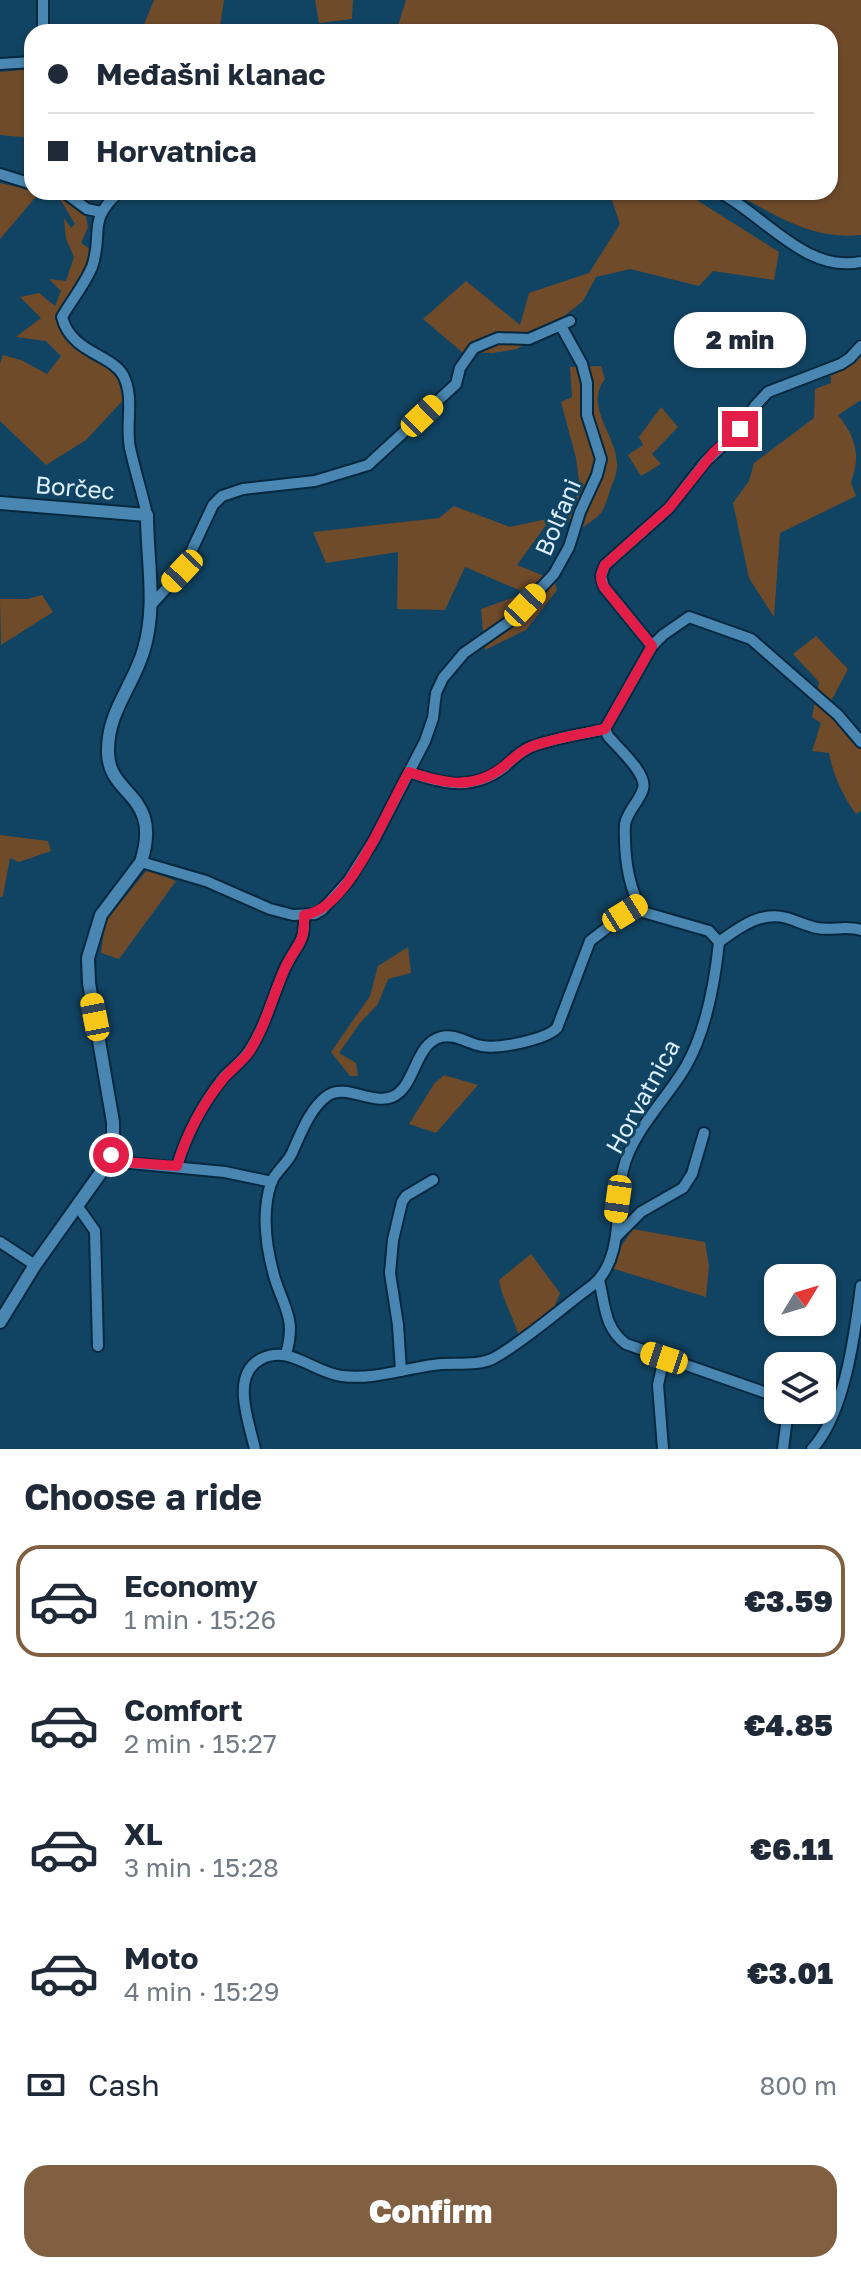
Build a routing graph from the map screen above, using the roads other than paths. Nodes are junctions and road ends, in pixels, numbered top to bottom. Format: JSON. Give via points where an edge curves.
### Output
{"nodes":[{"id":1,"x":43,"y":0,"type":"edge"},
{"id":2,"x":43,"y":24,"type":"edge"},
{"id":3,"x":24,"y":60,"type":"edge"},
{"id":4,"x":0,"y":64,"type":"edge"},
{"id":5,"x":0,"y":174,"type":"edge"},
{"id":6,"x":24,"y":182,"type":"edge"},
{"id":7,"x":75,"y":200,"type":"edge"},
{"id":8,"x":110,"y":200,"type":"edge"},
{"id":9,"x":731,"y":200,"type":"edge"},
{"id":10,"x":101,"y":212,"type":"junction"},
{"id":11,"x":861,"y":262,"type":"edge"},
{"id":12,"x":861,"y":346,"type":"edge"},
{"id":13,"x":0,"y":503,"type":"edge"},
{"id":14,"x":147,"y":515,"type":"junction"},
{"id":15,"x":153,"y":603,"type":"junction"},
{"id":16,"x":652,"y":646,"type":"junction"},
{"id":17,"x":605,"y":729,"type":"junction"},
{"id":18,"x":861,"y":742,"type":"edge"},
{"id":19,"x":409,"y":772,"type":"junction"},
{"id":20,"x":141,"y":862,"type":"junction"},
{"id":21,"x":638,"y":904,"type":"junction"},
{"id":22,"x":304,"y":915,"type":"junction"},
{"id":23,"x":861,"y":930,"type":"edge"},
{"id":24,"x":719,"y":942,"type":"junction"},
{"id":25,"x":704,"y":1133,"type":"dead end"},
{"id":26,"x":109,"y":1161,"type":"junction"},
{"id":27,"x":177,"y":1166,"type":"junction"},
{"id":28,"x":433,"y":1180,"type":"dead end"},
{"id":29,"x":272,"y":1182,"type":"junction"},
{"id":30,"x":78,"y":1207,"type":"junction"},
{"id":31,"x":616,"y":1237,"type":"junction"},
{"id":32,"x":0,"y":1242,"type":"edge"},
{"id":33,"x":35,"y":1265,"type":"junction"},
{"id":34,"x":599,"y":1280,"type":"junction"},
{"id":35,"x":861,"y":1286,"type":"edge"},
{"id":36,"x":0,"y":1322,"type":"edge"},
{"id":37,"x":98,"y":1346,"type":"dead end"},
{"id":38,"x":286,"y":1354,"type":"junction"},
{"id":39,"x":664,"y":1358,"type":"junction"},
{"id":40,"x":401,"y":1371,"type":"junction"},
{"id":41,"x":764,"y":1392,"type":"edge"},
{"id":42,"x":786,"y":1424,"type":"edge"},
{"id":43,"x":255,"y":1449,"type":"edge"},
{"id":44,"x":663,"y":1449,"type":"edge"},
{"id":45,"x":783,"y":1449,"type":"edge"},
{"id":46,"x":812,"y":1449,"type":"edge"}],
"edges":[{"from":1,"to":2,"type":"street"},
{"from":3,"to":4,"type":"street"},
{"from":5,"to":6,"type":"street"},
{"from":7,"to":10,"type":"street"},
{"from":8,"to":10,"type":"street"},
{"from":9,"to":11,"type":"street","via":[[816,259]]},
{"from":10,"to":14,"type":"street","via":[[91,269],[62,317],[65,329],[84,347],[122,372],[129,392],[129,445]]},
{"from":12,"to":16,"type":"street","via":[[841,364],[768,392],[669,508],[605,565],[604,587]]},
{"from":13,"to":14,"type":"street","name":"Borčec"},
{"from":14,"to":15,"type":"street"},
{"from":15,"to":19,"type":"street","name":"Bolfani","via":[[182,571],[222,496],[315,481],[368,465],[456,384],[474,348],[498,338],[529,339],[566,324],[587,383],[587,415],[601,459],[597,475],[554,574],[510,621],[464,653],[443,678],[430,730]]},
{"from":15,"to":20,"type":"street","via":[[143,653],[116,709],[108,742],[111,771],[136,800],[147,824]]},
{"from":16,"to":17,"type":"street"},
{"from":16,"to":18,"type":"street","via":[[689,617],[751,639]]},
{"from":17,"to":19,"type":"street","via":[[533,746],[474,782],[444,783]]},
{"from":17,"to":21,"type":"street","via":[[644,783],[625,824],[629,878]]},
{"from":19,"to":22,"type":"street","name":"Bolfani","via":[[349,880],[322,910]]},
{"from":20,"to":22,"type":"street","via":[[206,881],[282,913]]},
{"from":20,"to":26,"type":"street","via":[[101,915],[88,958],[113,1122]]},
{"from":21,"to":24,"type":"street","via":[[647,914],[709,931]]},
{"from":21,"to":29,"type":"street","via":[[590,941],[557,1028],[491,1047],[437,1037],[392,1097],[329,1094]]},
{"from":22,"to":27,"type":"street","via":[[303,940],[287,964],[255,1040],[198,1114]]},
{"from":23,"to":24,"type":"street","via":[[816,928],[770,916],[755,919]]},
{"from":24,"to":31,"type":"street","name":"Horvatnica","via":[[710,1001],[690,1059],[624,1166]]},
{"from":25,"to":31,"type":"street","name":"Horvatnica","via":[[683,1188],[641,1212]]},
{"from":26,"to":27,"type":"street"},
{"from":26,"to":30,"type":"street"},
{"from":27,"to":29,"type":"street"},
{"from":28,"to":40,"type":"street","via":[[402,1202],[392,1249]]},
{"from":29,"to":38,"type":"street","via":[[265,1231],[291,1318]]},
{"from":30,"to":33,"type":"street"},
{"from":30,"to":37,"type":"street","via":[[95,1231]]},
{"from":31,"to":34,"type":"street","name":"Horvatnica"},
{"from":32,"to":33,"type":"street"},
{"from":33,"to":36,"type":"street"},
{"from":34,"to":39,"type":"street","via":[[606,1316],[617,1337],[631,1348]]},
{"from":34,"to":40,"type":"street","via":[[486,1361]]},
{"from":35,"to":46,"type":"street","via":[[842,1386],[827,1427]]},
{"from":38,"to":40,"type":"street","via":[[342,1376]]},
{"from":38,"to":43,"type":"street","via":[[261,1359],[244,1379]]},
{"from":39,"to":41,"type":"street"},
{"from":39,"to":44,"type":"street","via":[[658,1385]]},
{"from":42,"to":45,"type":"street"}]}
